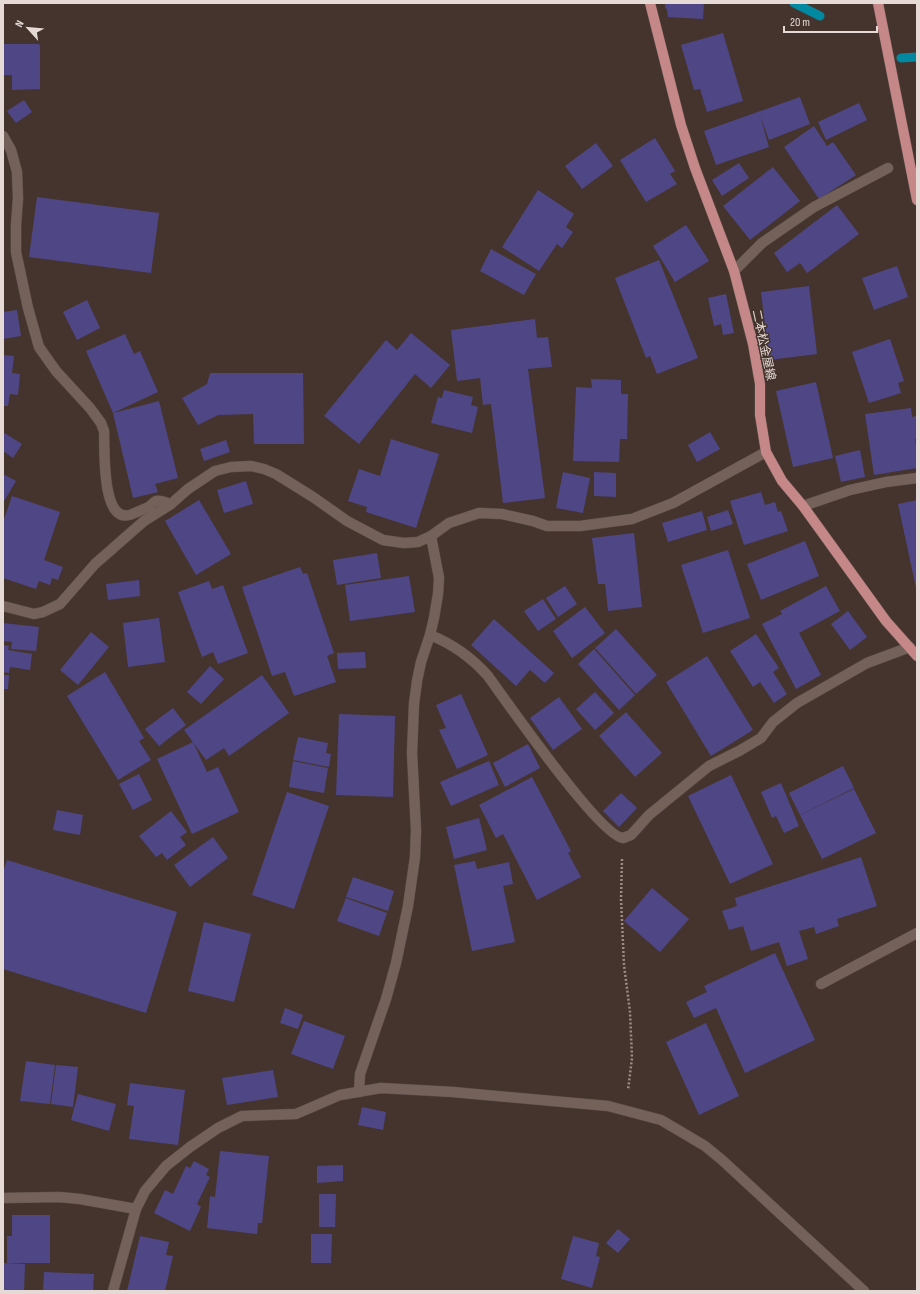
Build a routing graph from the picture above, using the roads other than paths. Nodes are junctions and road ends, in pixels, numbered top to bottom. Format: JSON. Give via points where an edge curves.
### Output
{"nodes":[{"id":1,"x":650,"y":3,"type":"edge"},
{"id":2,"x":878,"y":3,"type":"edge"},
{"id":3,"x":3,"y":136,"type":"edge"},
{"id":4,"x":888,"y":168,"type":"dead end"},
{"id":5,"x":917,"y":200,"type":"edge"},
{"id":6,"x":734,"y":271,"type":"junction"},
{"id":7,"x":766,"y":452,"type":"junction"},
{"id":8,"x":917,"y":478,"type":"edge"},
{"id":9,"x":171,"y":504,"type":"junction"},
{"id":10,"x":803,"y":506,"type":"junction"},
{"id":11,"x":431,"y":536,"type":"junction"},
{"id":12,"x":3,"y":606,"type":"edge"},
{"id":13,"x":430,"y":635,"type":"junction"},
{"id":14,"x":910,"y":646,"type":"junction"},
{"id":15,"x":917,"y":656,"type":"edge"},
{"id":16,"x":917,"y":933,"type":"edge"},
{"id":17,"x":821,"y":984,"type":"dead end"},
{"id":18,"x":359,"y":1092,"type":"junction"},
{"id":19,"x":3,"y":1198,"type":"edge"},
{"id":20,"x":136,"y":1209,"type":"junction"},
{"id":21,"x":113,"y":1291,"type":"edge"},
{"id":22,"x":864,"y":1291,"type":"edge"}],
"edges":[{"from":1,"to":6,"type":"main road","name":"二本松金屋線","via":[[680,125]]},
{"from":2,"to":5,"type":"main road"},
{"from":3,"to":9,"type":"street","via":[[12,150],[17,172],[16,252],[39,347],[101,423],[104,431],[107,490],[112,507],[117,513],[129,516],[155,502]]},
{"from":4,"to":6,"type":"street","via":[[814,207],[762,243]]},
{"from":6,"to":7,"type":"main road","name":"二本松金屋線","via":[[753,344],[760,384],[760,415]]},
{"from":7,"to":10,"type":"main road","name":"二本松金屋線","via":[[782,481]]},
{"from":7,"to":11,"type":"street","via":[[673,503],[632,519],[580,526],[547,526],[502,514],[479,513],[449,523]]},
{"from":8,"to":10,"type":"street","via":[[850,490]]},
{"from":9,"to":11,"type":"street","via":[[215,471],[251,466],[276,474],[347,521],[383,540],[418,542]]},
{"from":9,"to":12,"type":"street","via":[[144,522],[95,564],[60,604],[34,614]]},
{"from":10,"to":14,"type":"main road","name":"二本松金屋線","via":[[886,621]]},
{"from":11,"to":13,"type":"street","via":[[439,578]]},
{"from":13,"to":14,"type":"street","via":[[450,644],[477,664],[594,815],[616,836],[623,838],[631,835],[649,815],[709,766],[760,738],[773,722],[797,703],[867,663]]},
{"from":13,"to":18,"type":"street","via":[[421,662],[414,704],[412,753],[416,830],[408,906],[390,984],[360,1074]]},
{"from":14,"to":15,"type":"main road","name":"二本松金屋線"},
{"from":16,"to":17,"type":"street"},
{"from":18,"to":20,"type":"street","via":[[340,1095],[296,1114],[242,1116],[228,1122],[166,1166],[145,1191]]},
{"from":18,"to":22,"type":"street","via":[[381,1088],[590,1104],[608,1106],[661,1120],[705,1146],[722,1160]]},
{"from":19,"to":20,"type":"street","via":[[60,1197]]},
{"from":20,"to":21,"type":"street"}]}
